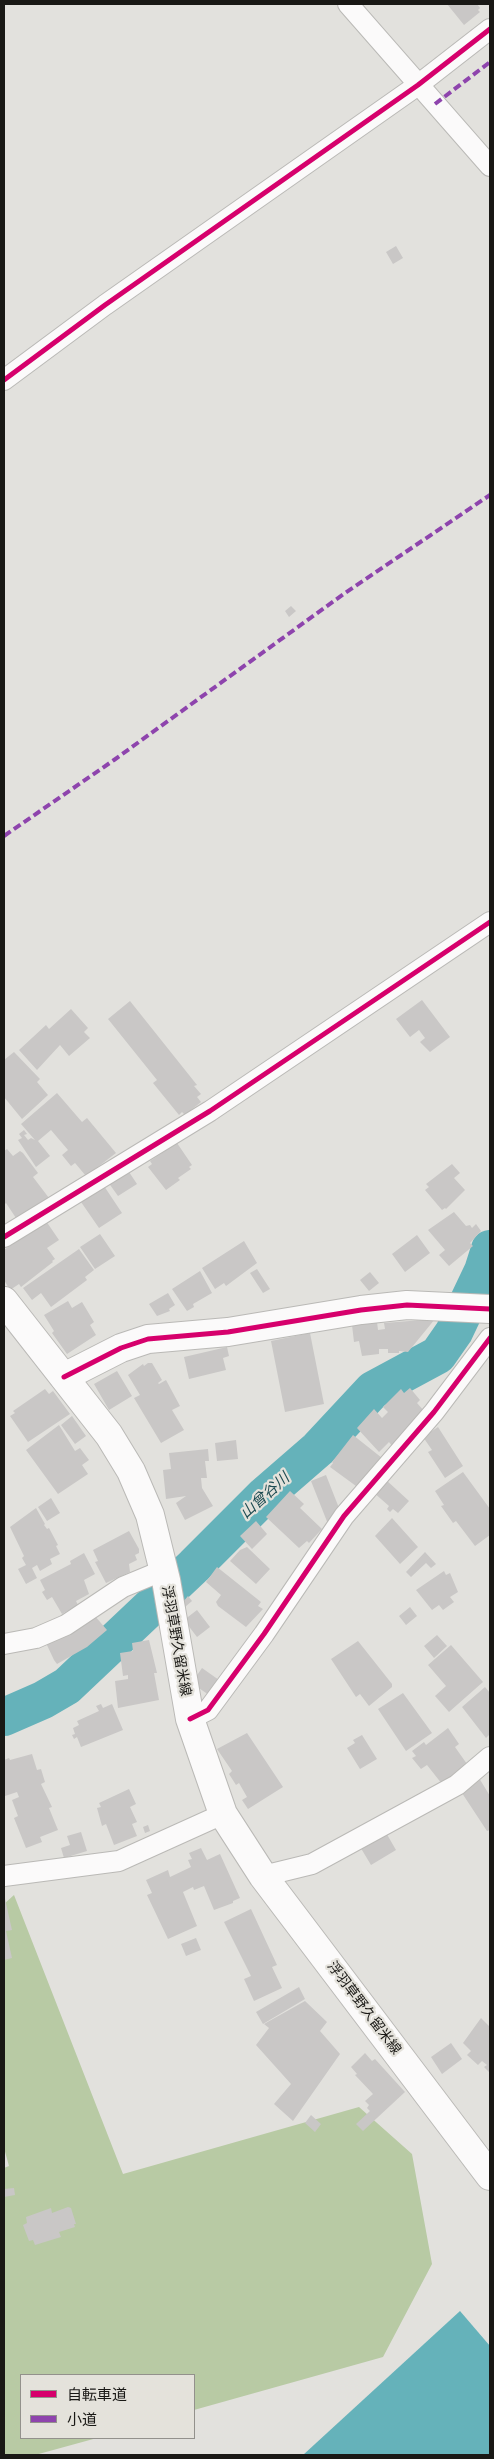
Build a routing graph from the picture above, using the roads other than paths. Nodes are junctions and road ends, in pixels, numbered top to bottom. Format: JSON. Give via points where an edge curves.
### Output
{"nodes":[{"id":1,"x":348,"y":4,"type":"edge"},
{"id":2,"x":490,"y":29,"type":"edge"},
{"id":3,"x":418,"y":86,"type":"junction"},
{"id":4,"x":490,"y":166,"type":"edge"},
{"id":5,"x":4,"y":380,"type":"edge"},
{"id":6,"x":490,"y":922,"type":"edge"},
{"id":7,"x":4,"y":1238,"type":"edge"},
{"id":8,"x":4,"y":1301,"type":"edge"},
{"id":9,"x":473,"y":1307,"type":"edge"},
{"id":10,"x":490,"y":1338,"type":"edge"},
{"id":11,"x":64,"y":1377,"type":"junction"},
{"id":12,"x":165,"y":1575,"type":"junction"},
{"id":13,"x":4,"y":1644,"type":"edge"},
{"id":14,"x":190,"y":1718,"type":"junction"},
{"id":15,"x":490,"y":1757,"type":"edge"},
{"id":16,"x":223,"y":1814,"type":"junction"},
{"id":17,"x":4,"y":1876,"type":"edge"},
{"id":18,"x":263,"y":1876,"type":"junction"},
{"id":19,"x":490,"y":2176,"type":"edge"}],
"edges":[{"from":1,"to":3,"type":"street"},
{"from":2,"to":3,"type":"street"},
{"from":3,"to":4,"type":"street"},
{"from":3,"to":5,"type":"street","via":[[105,305]]},
{"from":6,"to":7,"type":"street","via":[[210,1111]]},
{"from":8,"to":11,"type":"main road","name":"浮羽草野久留米線"},
{"from":9,"to":11,"type":"main road","via":[[407,1306],[362,1310],[228,1332],[148,1339],[121,1348]]},
{"from":10,"to":14,"type":"street","via":[[434,1412],[344,1516],[208,1710]]},
{"from":11,"to":12,"type":"main road","name":"浮羽草野久留米線","via":[[109,1435],[131,1471],[150,1515]]},
{"from":12,"to":13,"type":"street","via":[[123,1587],[66,1625],[36,1638]]},
{"from":12,"to":14,"type":"main road","name":"浮羽草野久留米線"},
{"from":14,"to":16,"type":"main road","name":"浮羽草野久留米線"},
{"from":15,"to":18,"type":"street","via":[[457,1785],[312,1864]]},
{"from":16,"to":17,"type":"street","via":[[119,1861]]},
{"from":16,"to":18,"type":"main road","name":"浮羽草野久留米線"},
{"from":18,"to":19,"type":"main road","name":"浮羽草野久留米線"}]}
